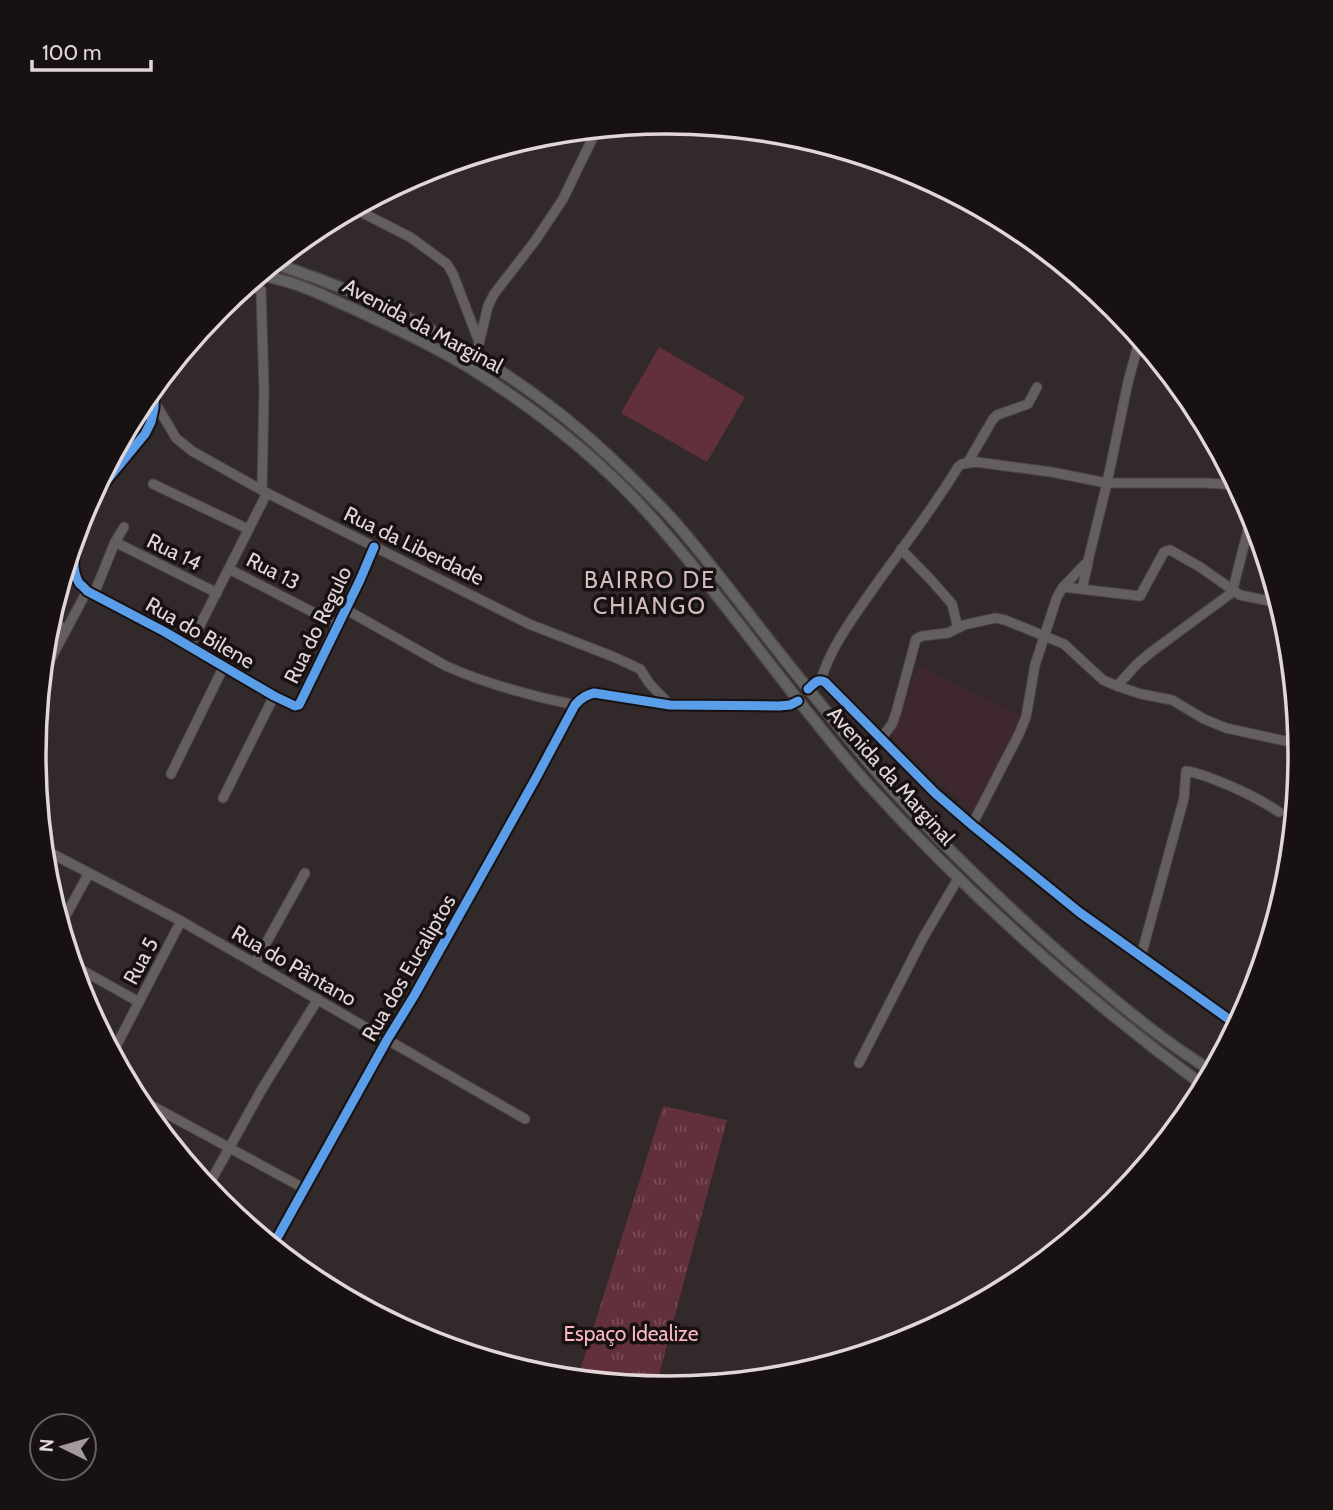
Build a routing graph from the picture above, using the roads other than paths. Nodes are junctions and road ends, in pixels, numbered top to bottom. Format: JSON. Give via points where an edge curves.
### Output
{"nodes":[{"id":1,"x":592,"y":138,"type":"edge"},
{"id":2,"x":363,"y":213,"type":"edge"},
{"id":3,"x":282,"y":267,"type":"edge"},
{"id":4,"x":270,"y":277,"type":"edge"},
{"id":5,"x":256,"y":288,"type":"edge"},
{"id":6,"x":480,"y":344,"type":"junction"},
{"id":7,"x":1137,"y":350,"type":"edge"},
{"id":8,"x":476,"y":356,"type":"junction"},
{"id":9,"x":1037,"y":387,"type":"dead end"},
{"id":10,"x":155,"y":403,"type":"edge"},
{"id":11,"x":153,"y":405,"type":"edge"},
{"id":12,"x":968,"y":462,"type":"junction"},
{"id":13,"x":114,"y":471,"type":"edge"},
{"id":14,"x":1107,"y":483,"type":"junction"},
{"id":15,"x":153,"y":484,"type":"dead end"},
{"id":16,"x":1225,"y":484,"type":"edge"},
{"id":17,"x":265,"y":491,"type":"junction"},
{"id":18,"x":124,"y":527,"type":"dead end"},
{"id":19,"x":248,"y":529,"type":"junction"},
{"id":20,"x":1247,"y":534,"type":"edge"},
{"id":21,"x":115,"y":542,"type":"junction"},
{"id":22,"x":901,"y":549,"type":"junction"},
{"id":23,"x":372,"y":551,"type":"junction"},
{"id":24,"x":1088,"y":561,"type":"junction"},
{"id":25,"x":75,"y":566,"type":"edge"},
{"id":26,"x":229,"y":569,"type":"junction"},
{"id":27,"x":1063,"y":587,"type":"junction"},
{"id":28,"x":1082,"y":589,"type":"junction"},
{"id":29,"x":1232,"y":591,"type":"junction"},
{"id":30,"x":90,"y":592,"type":"junction"},
{"id":31,"x":217,"y":593,"type":"junction"},
{"id":32,"x":1268,"y":601,"type":"edge"},
{"id":33,"x":345,"y":608,"type":"junction"},
{"id":34,"x":59,"y":625,"type":"edge"},
{"id":35,"x":338,"y":625,"type":"junction"},
{"id":36,"x":958,"y":628,"type":"junction"},
{"id":37,"x":66,"y":629,"type":"junction"},
{"id":38,"x":1044,"y":636,"type":"junction"},
{"id":39,"x":190,"y":645,"type":"junction"},
{"id":40,"x":54,"y":651,"type":"edge"},
{"id":41,"x":224,"y":666,"type":"junction"},
{"id":42,"x":821,"y":680,"type":"junction"},
{"id":43,"x":1117,"y":686,"type":"junction"},
{"id":44,"x":808,"y":689,"type":"junction"},
{"id":45,"x":274,"y":696,"type":"junction"},
{"id":46,"x":799,"y":701,"type":"junction"},
{"id":47,"x":575,"y":705,"type":"junction"},
{"id":48,"x":670,"y":705,"type":"junction"},
{"id":49,"x":295,"y":706,"type":"joint"},
{"id":50,"x":881,"y":739,"type":"junction"},
{"id":51,"x":1287,"y":740,"type":"edge"},
{"id":52,"x":171,"y":774,"type":"dead end"},
{"id":53,"x":223,"y":798,"type":"dead end"},
{"id":54,"x":1279,"y":812,"type":"dead end"},
{"id":55,"x":972,"y":825,"type":"junction"},
{"id":56,"x":54,"y":855,"type":"edge"},
{"id":57,"x":89,"y":873,"type":"junction"},
{"id":58,"x":305,"y":873,"type":"dead end"},
{"id":59,"x":959,"y":877,"type":"junction"},
{"id":60,"x":67,"y":914,"type":"edge"},
{"id":61,"x":181,"y":921,"type":"junction"},
{"id":62,"x":1141,"y":956,"type":"junction"},
{"id":63,"x":255,"y":963,"type":"junction"},
{"id":64,"x":85,"y":972,"type":"edge"},
{"id":65,"x":318,"y":999,"type":"junction"},
{"id":66,"x":139,"y":1002,"type":"junction"},
{"id":67,"x":1228,"y":1019,"type":"edge"},
{"id":68,"x":387,"y":1040,"type":"junction"},
{"id":69,"x":117,"y":1044,"type":"edge"},
{"id":70,"x":859,"y":1063,"type":"dead end"},
{"id":71,"x":1204,"y":1066,"type":"edge"},
{"id":72,"x":1196,"y":1080,"type":"edge"},
{"id":73,"x":156,"y":1108,"type":"edge"},
{"id":74,"x":525,"y":1119,"type":"dead end"},
{"id":75,"x":230,"y":1148,"type":"junction"},
{"id":76,"x":213,"y":1178,"type":"edge"},
{"id":77,"x":305,"y":1189,"type":"junction"},
{"id":78,"x":277,"y":1239,"type":"edge"}],
"edges":[{"from":1,"to":6,"type":"street","via":[[562,199],[494,294]]},
{"from":2,"to":6,"type":"street","via":[[410,237],[447,264]]},
{"from":3,"to":8,"type":"main road","name":"Avenida da Marginal","via":[[386,307]]},
{"from":4,"to":46,"type":"main road","name":"Avenida da Marginal","via":[[307,288],[471,368],[562,434],[661,527]]},
{"from":5,"to":17,"type":"street","via":[[261,290]]},
{"from":6,"to":8,"type":"street"},
{"from":7,"to":14,"type":"street"},
{"from":8,"to":44,"type":"main road","name":"Avenida da Marginal","via":[[566,418],[609,456],[678,526]]},
{"from":9,"to":12,"type":"street","via":[[1028,404],[993,419]]},
{"from":10,"to":17,"type":"street","name":"Rua da Liberdade","via":[[182,444]]},
{"from":11,"to":13,"type":"street","via":[[145,435]]},
{"from":12,"to":14,"type":"street"},
{"from":12,"to":22,"type":"street","via":[[958,467]]},
{"from":14,"to":16,"type":"street"},
{"from":14,"to":24,"type":"street"},
{"from":15,"to":19,"type":"street"},
{"from":17,"to":19,"type":"street"},
{"from":17,"to":23,"type":"street","name":"Rua da Liberdade"},
{"from":18,"to":21,"type":"street"},
{"from":19,"to":26,"type":"street"},
{"from":20,"to":29,"type":"street"},
{"from":21,"to":30,"type":"street"},
{"from":21,"to":31,"type":"street","name":"Rua 14"},
{"from":22,"to":36,"type":"street","via":[[952,604]]},
{"from":22,"to":42,"type":"street","via":[[831,653]]},
{"from":23,"to":33,"type":"street","name":"Rua do Regulo"},
{"from":23,"to":48,"type":"street","name":"Rua da Liberdade","via":[[529,624],[640,669]]},
{"from":24,"to":27,"type":"street"},
{"from":24,"to":28,"type":"street"},
{"from":25,"to":30,"type":"street","via":[[79,583]]},
{"from":26,"to":31,"type":"street"},
{"from":26,"to":35,"type":"street","name":"Rua 13"},
{"from":27,"to":28,"type":"street"},
{"from":27,"to":38,"type":"street"},
{"from":28,"to":29,"type":"street","via":[[1140,596],[1164,552],[1170,550]]},
{"from":29,"to":32,"type":"street"},
{"from":29,"to":43,"type":"street","via":[[1150,653]]},
{"from":30,"to":37,"type":"street"},
{"from":30,"to":39,"type":"street","name":"Rua do Bilene"},
{"from":31,"to":39,"type":"street"},
{"from":33,"to":35,"type":"street","name":"Rua do Regulo"},
{"from":33,"to":47,"type":"street","via":[[462,673]]},
{"from":34,"to":37,"type":"street"},
{"from":35,"to":49,"type":"street","name":"Rua do Regulo"},
{"from":36,"to":38,"type":"street","via":[[995,618]]},
{"from":36,"to":50,"type":"street","via":[[916,639],[896,713]]},
{"from":37,"to":40,"type":"street"},
{"from":38,"to":43,"type":"street","via":[[1063,644],[1103,680]]},
{"from":38,"to":55,"type":"street","via":[[1026,716]]},
{"from":39,"to":41,"type":"street","name":"Rua do Bilene"},
{"from":41,"to":45,"type":"street","name":"Rua do Bilene"},
{"from":41,"to":52,"type":"street"},
{"from":42,"to":44,"type":"street"},
{"from":42,"to":50,"type":"street"},
{"from":43,"to":51,"type":"street","via":[[1172,700],[1226,728]]},
{"from":44,"to":71,"type":"main road","name":"Avenida da Marginal","via":[[874,770],[987,887],[1151,1030]]},
{"from":45,"to":49,"type":"street","name":"Rua do Bilene"},
{"from":45,"to":53,"type":"street"},
{"from":46,"to":48,"type":"street","via":[[779,706]]},
{"from":46,"to":59,"type":"main road","name":"Avenida da Marginal","via":[[865,780]]},
{"from":47,"to":48,"type":"street","via":[[594,693]]},
{"from":47,"to":68,"type":"street","name":"Rua dos Eucaliptos"},
{"from":50,"to":55,"type":"street"},
{"from":54,"to":62,"type":"street","via":[[1238,788],[1186,771],[1184,798]]},
{"from":55,"to":62,"type":"street"},
{"from":56,"to":57,"type":"street","name":"Rua do Pântano"},
{"from":57,"to":60,"type":"street"},
{"from":57,"to":61,"type":"street","name":"Rua do Pântano"},
{"from":58,"to":63,"type":"street"},
{"from":59,"to":70,"type":"street"},
{"from":59,"to":72,"type":"main road","name":"Avenida da Marginal","via":[[1083,992]]},
{"from":61,"to":63,"type":"street","name":"Rua do Pântano"},
{"from":61,"to":66,"type":"street","name":"Rua 5"},
{"from":62,"to":67,"type":"street"},
{"from":63,"to":65,"type":"street","name":"Rua do Pântano"},
{"from":64,"to":66,"type":"street"},
{"from":65,"to":68,"type":"street","name":"Rua do Pântano"},
{"from":65,"to":75,"type":"street"},
{"from":66,"to":69,"type":"street","name":"Rua 5"},
{"from":68,"to":74,"type":"street","name":"Rua do Pântano"},
{"from":68,"to":77,"type":"street","name":"Rua dos Eucaliptos"},
{"from":73,"to":75,"type":"street"},
{"from":75,"to":76,"type":"street"},
{"from":75,"to":77,"type":"street"},
{"from":77,"to":78,"type":"street","name":"Rua dos Eucaliptos"}]}
